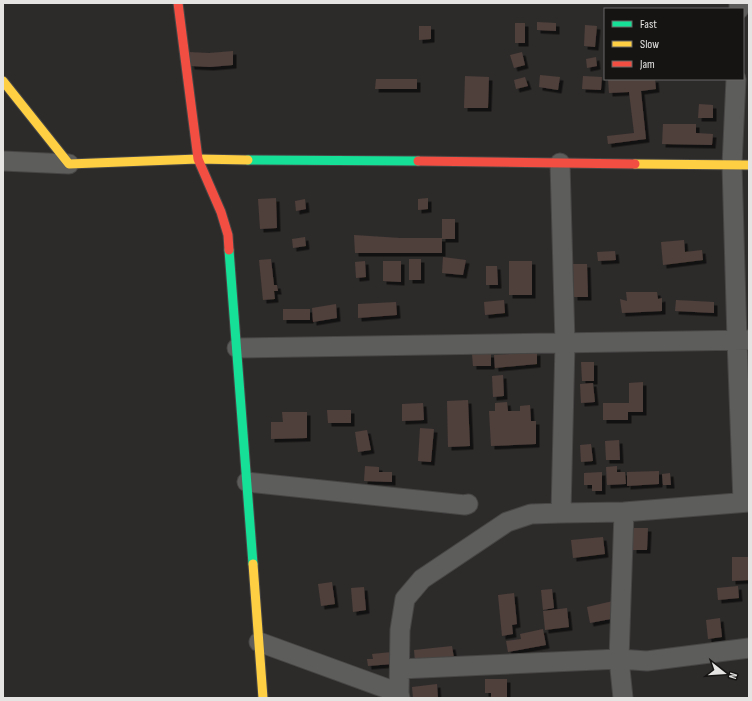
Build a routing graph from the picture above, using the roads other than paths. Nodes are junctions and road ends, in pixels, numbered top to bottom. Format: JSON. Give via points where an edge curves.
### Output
{"nodes":[{"id":1,"x":178,"y":3,"type":"edge"},
{"id":2,"x":736,"y":80,"type":"edge"},
{"id":3,"x":3,"y":81,"type":"edge"},
{"id":4,"x":198,"y":159,"type":"junction"},
{"id":5,"x":3,"y":162,"type":"edge"},
{"id":6,"x":560,"y":163,"type":"junction"},
{"id":7,"x":69,"y":164,"type":"junction"},
{"id":8,"x":741,"y":165,"type":"edge"},
{"id":9,"x":743,"y":340,"type":"edge"},
{"id":10,"x":565,"y":343,"type":"junction"},
{"id":11,"x":237,"y":348,"type":"junction"},
{"id":12,"x":247,"y":482,"type":"junction"},
{"id":13,"x":746,"y":502,"type":"edge"},
{"id":14,"x":468,"y":504,"type":"dead end"},
{"id":15,"x":624,"y":512,"type":"junction"},
{"id":16,"x":561,"y":513,"type":"junction"},
{"id":17,"x":259,"y":642,"type":"junction"},
{"id":18,"x":749,"y":648,"type":"edge"},
{"id":19,"x":619,"y":659,"type":"junction"},
{"id":20,"x":400,"y":669,"type":"junction"},
{"id":21,"x":400,"y":696,"type":"edge"},
{"id":22,"x":263,"y":698,"type":"edge"},
{"id":23,"x":623,"y":698,"type":"edge"}],
"edges":[{"from":1,"to":4,"type":"street"},
{"from":2,"to":8,"type":"street"},
{"from":3,"to":7,"type":"street"},
{"from":4,"to":6,"type":"street"},
{"from":4,"to":7,"type":"street"},
{"from":4,"to":11,"type":"street","via":[[228,235]]},
{"from":5,"to":7,"type":"street"},
{"from":6,"to":8,"type":"street"},
{"from":6,"to":10,"type":"street"},
{"from":8,"to":9,"type":"street"},
{"from":9,"to":10,"type":"street"},
{"from":9,"to":13,"type":"street"},
{"from":10,"to":11,"type":"street"},
{"from":10,"to":16,"type":"street"},
{"from":11,"to":12,"type":"street"},
{"from":12,"to":14,"type":"street"},
{"from":12,"to":17,"type":"street"},
{"from":13,"to":15,"type":"street"},
{"from":15,"to":16,"type":"street"},
{"from":15,"to":19,"type":"street"},
{"from":16,"to":20,"type":"street","via":[[531,514],[507,522],[422,579],[405,599],[400,630]]},
{"from":17,"to":21,"type":"street"},
{"from":17,"to":22,"type":"street"},
{"from":18,"to":19,"type":"street","via":[[647,661]]},
{"from":19,"to":20,"type":"street"},
{"from":19,"to":23,"type":"street"},
{"from":20,"to":21,"type":"street"}]}
